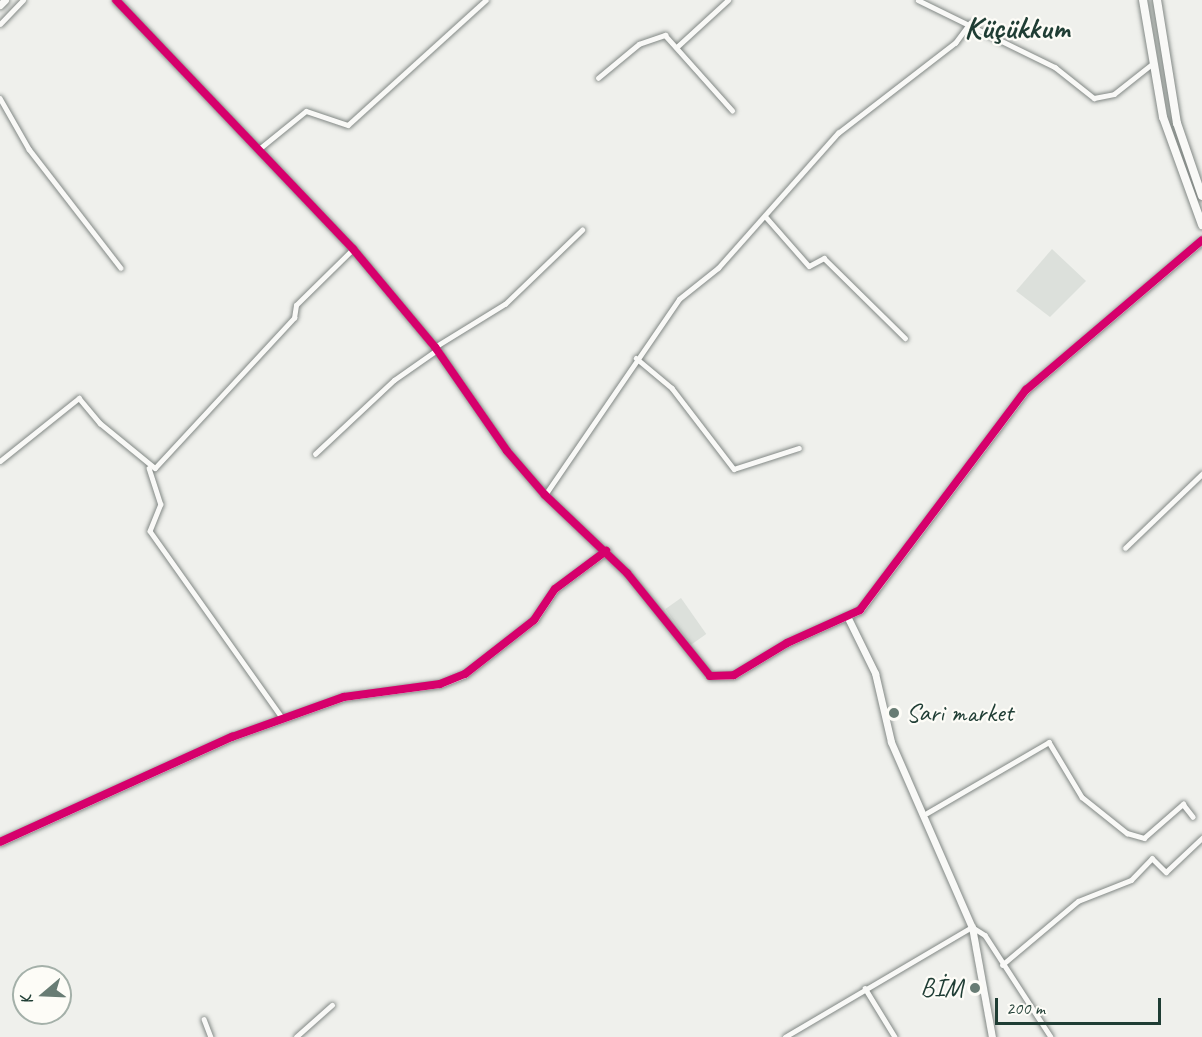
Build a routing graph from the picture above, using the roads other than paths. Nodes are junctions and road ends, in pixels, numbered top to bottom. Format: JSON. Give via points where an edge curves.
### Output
{"nodes":[{"id":1,"x":5,"y":0,"type":"edge"},
{"id":2,"x":23,"y":0,"type":"edge"},
{"id":3,"x":116,"y":0,"type":"edge"},
{"id":4,"x":486,"y":0,"type":"edge"},
{"id":5,"x":728,"y":0,"type":"edge"},
{"id":6,"x":918,"y":0,"type":"edge"},
{"id":7,"x":1143,"y":0,"type":"edge"},
{"id":8,"x":1158,"y":1,"type":"edge"},
{"id":9,"x":0,"y":5,"type":"edge"},
{"id":10,"x":970,"y":23,"type":"junction"},
{"id":11,"x":0,"y":24,"type":"edge"},
{"id":12,"x":678,"y":46,"type":"junction"},
{"id":13,"x":1152,"y":64,"type":"junction"},
{"id":14,"x":597,"y":78,"type":"dead end"},
{"id":15,"x":0,"y":98,"type":"edge"},
{"id":16,"x":732,"y":110,"type":"dead end"},
{"id":17,"x":259,"y":149,"type":"junction"},
{"id":18,"x":1202,"y":196,"type":"edge"},
{"id":19,"x":766,"y":217,"type":"junction"},
{"id":20,"x":1202,"y":225,"type":"edge"},
{"id":21,"x":582,"y":230,"type":"dead end"},
{"id":22,"x":1202,"y":240,"type":"edge"},
{"id":23,"x":353,"y":249,"type":"junction"},
{"id":24,"x":121,"y":268,"type":"dead end"},
{"id":25,"x":905,"y":338,"type":"dead end"},
{"id":26,"x":436,"y":349,"type":"junction"},
{"id":27,"x":636,"y":358,"type":"junction"},
{"id":28,"x":799,"y":448,"type":"dead end"},
{"id":29,"x":315,"y":454,"type":"dead end"},
{"id":30,"x":0,"y":461,"type":"edge"},
{"id":31,"x":149,"y":468,"type":"junction"},
{"id":32,"x":1202,"y":474,"type":"edge"},
{"id":33,"x":544,"y":495,"type":"junction"},
{"id":34,"x":1125,"y":548,"type":"dead end"},
{"id":35,"x":606,"y":551,"type":"junction"},
{"id":36,"x":847,"y":616,"type":"junction"},
{"id":37,"x":283,"y":719,"type":"junction"},
{"id":38,"x":927,"y":813,"type":"junction"},
{"id":39,"x":1193,"y":817,"type":"dead end"},
{"id":40,"x":1202,"y":838,"type":"edge"},
{"id":41,"x":0,"y":842,"type":"edge"},
{"id":42,"x":972,"y":927,"type":"junction"},
{"id":43,"x":1002,"y":965,"type":"junction"},
{"id":44,"x":865,"y":987,"type":"junction"},
{"id":45,"x":332,"y":1005,"type":"dead end"},
{"id":46,"x":204,"y":1019,"type":"dead end"},
{"id":47,"x":798,"y":1030,"type":"junction"},
{"id":48,"x":211,"y":1037,"type":"edge"},
{"id":49,"x":296,"y":1037,"type":"edge"},
{"id":50,"x":785,"y":1037,"type":"edge"},
{"id":51,"x":802,"y":1037,"type":"edge"},
{"id":52,"x":895,"y":1037,"type":"edge"},
{"id":53,"x":992,"y":1037,"type":"edge"},
{"id":54,"x":1051,"y":1037,"type":"edge"}],
"edges":[{"from":1,"to":9,"type":"street"},
{"from":2,"to":11,"type":"street"},
{"from":3,"to":17,"type":"street"},
{"from":4,"to":17,"type":"street","via":[[348,125],[306,111]]},
{"from":5,"to":12,"type":"street"},
{"from":6,"to":10,"type":"street"},
{"from":7,"to":13,"type":"highway"},
{"from":8,"to":18,"type":"highway","via":[[1177,123]]},
{"from":10,"to":13,"type":"street","via":[[1055,67],[1094,98],[1114,94]]},
{"from":10,"to":19,"type":"street","via":[[955,43],[838,133]]},
{"from":12,"to":14,"type":"street","via":[[658,35]]},
{"from":12,"to":16,"type":"street"},
{"from":13,"to":20,"type":"highway","via":[[1172,149]]},
{"from":15,"to":24,"type":"street","via":[[29,149]]},
{"from":17,"to":23,"type":"street"},
{"from":19,"to":25,"type":"street","via":[[809,267],[824,258]]},
{"from":19,"to":27,"type":"street","via":[[679,299]]},
{"from":21,"to":26,"type":"street","via":[[505,304]]},
{"from":22,"to":36,"type":"street","via":[[1026,390],[860,610]]},
{"from":23,"to":26,"type":"street"},
{"from":23,"to":31,"type":"street","via":[[296,305],[294,318],[252,357],[186,438]]},
{"from":26,"to":29,"type":"street","via":[[394,380]]},
{"from":26,"to":33,"type":"street"},
{"from":27,"to":28,"type":"street","via":[[672,388],[734,469]]},
{"from":27,"to":33,"type":"street"},
{"from":30,"to":31,"type":"street","via":[[79,398]]},
{"from":31,"to":37,"type":"street","via":[[161,504],[150,531]]},
{"from":32,"to":34,"type":"street"},
{"from":33,"to":35,"type":"street"},
{"from":35,"to":36,"type":"street","via":[[710,676],[734,675]]},
{"from":35,"to":37,"type":"street","via":[[555,589],[534,620],[465,674],[440,684],[344,697]]},
{"from":36,"to":38,"type":"street","via":[[875,673],[891,742]]},
{"from":37,"to":41,"type":"street","via":[[115,787]]},
{"from":38,"to":39,"type":"street","via":[[1049,742],[1082,797],[1127,833],[1144,838],[1183,804]]},
{"from":38,"to":42,"type":"street"},
{"from":40,"to":43,"type":"street","via":[[1166,872],[1152,858],[1131,880],[1078,901]]},
{"from":42,"to":43,"type":"street","via":[[985,935]]},
{"from":42,"to":44,"type":"street"},
{"from":42,"to":53,"type":"street"},
{"from":43,"to":54,"type":"street"},
{"from":44,"to":47,"type":"street"},
{"from":44,"to":52,"type":"street"},
{"from":45,"to":49,"type":"street"},
{"from":46,"to":48,"type":"street"},
{"from":47,"to":50,"type":"street"},
{"from":47,"to":51,"type":"street"}]}
